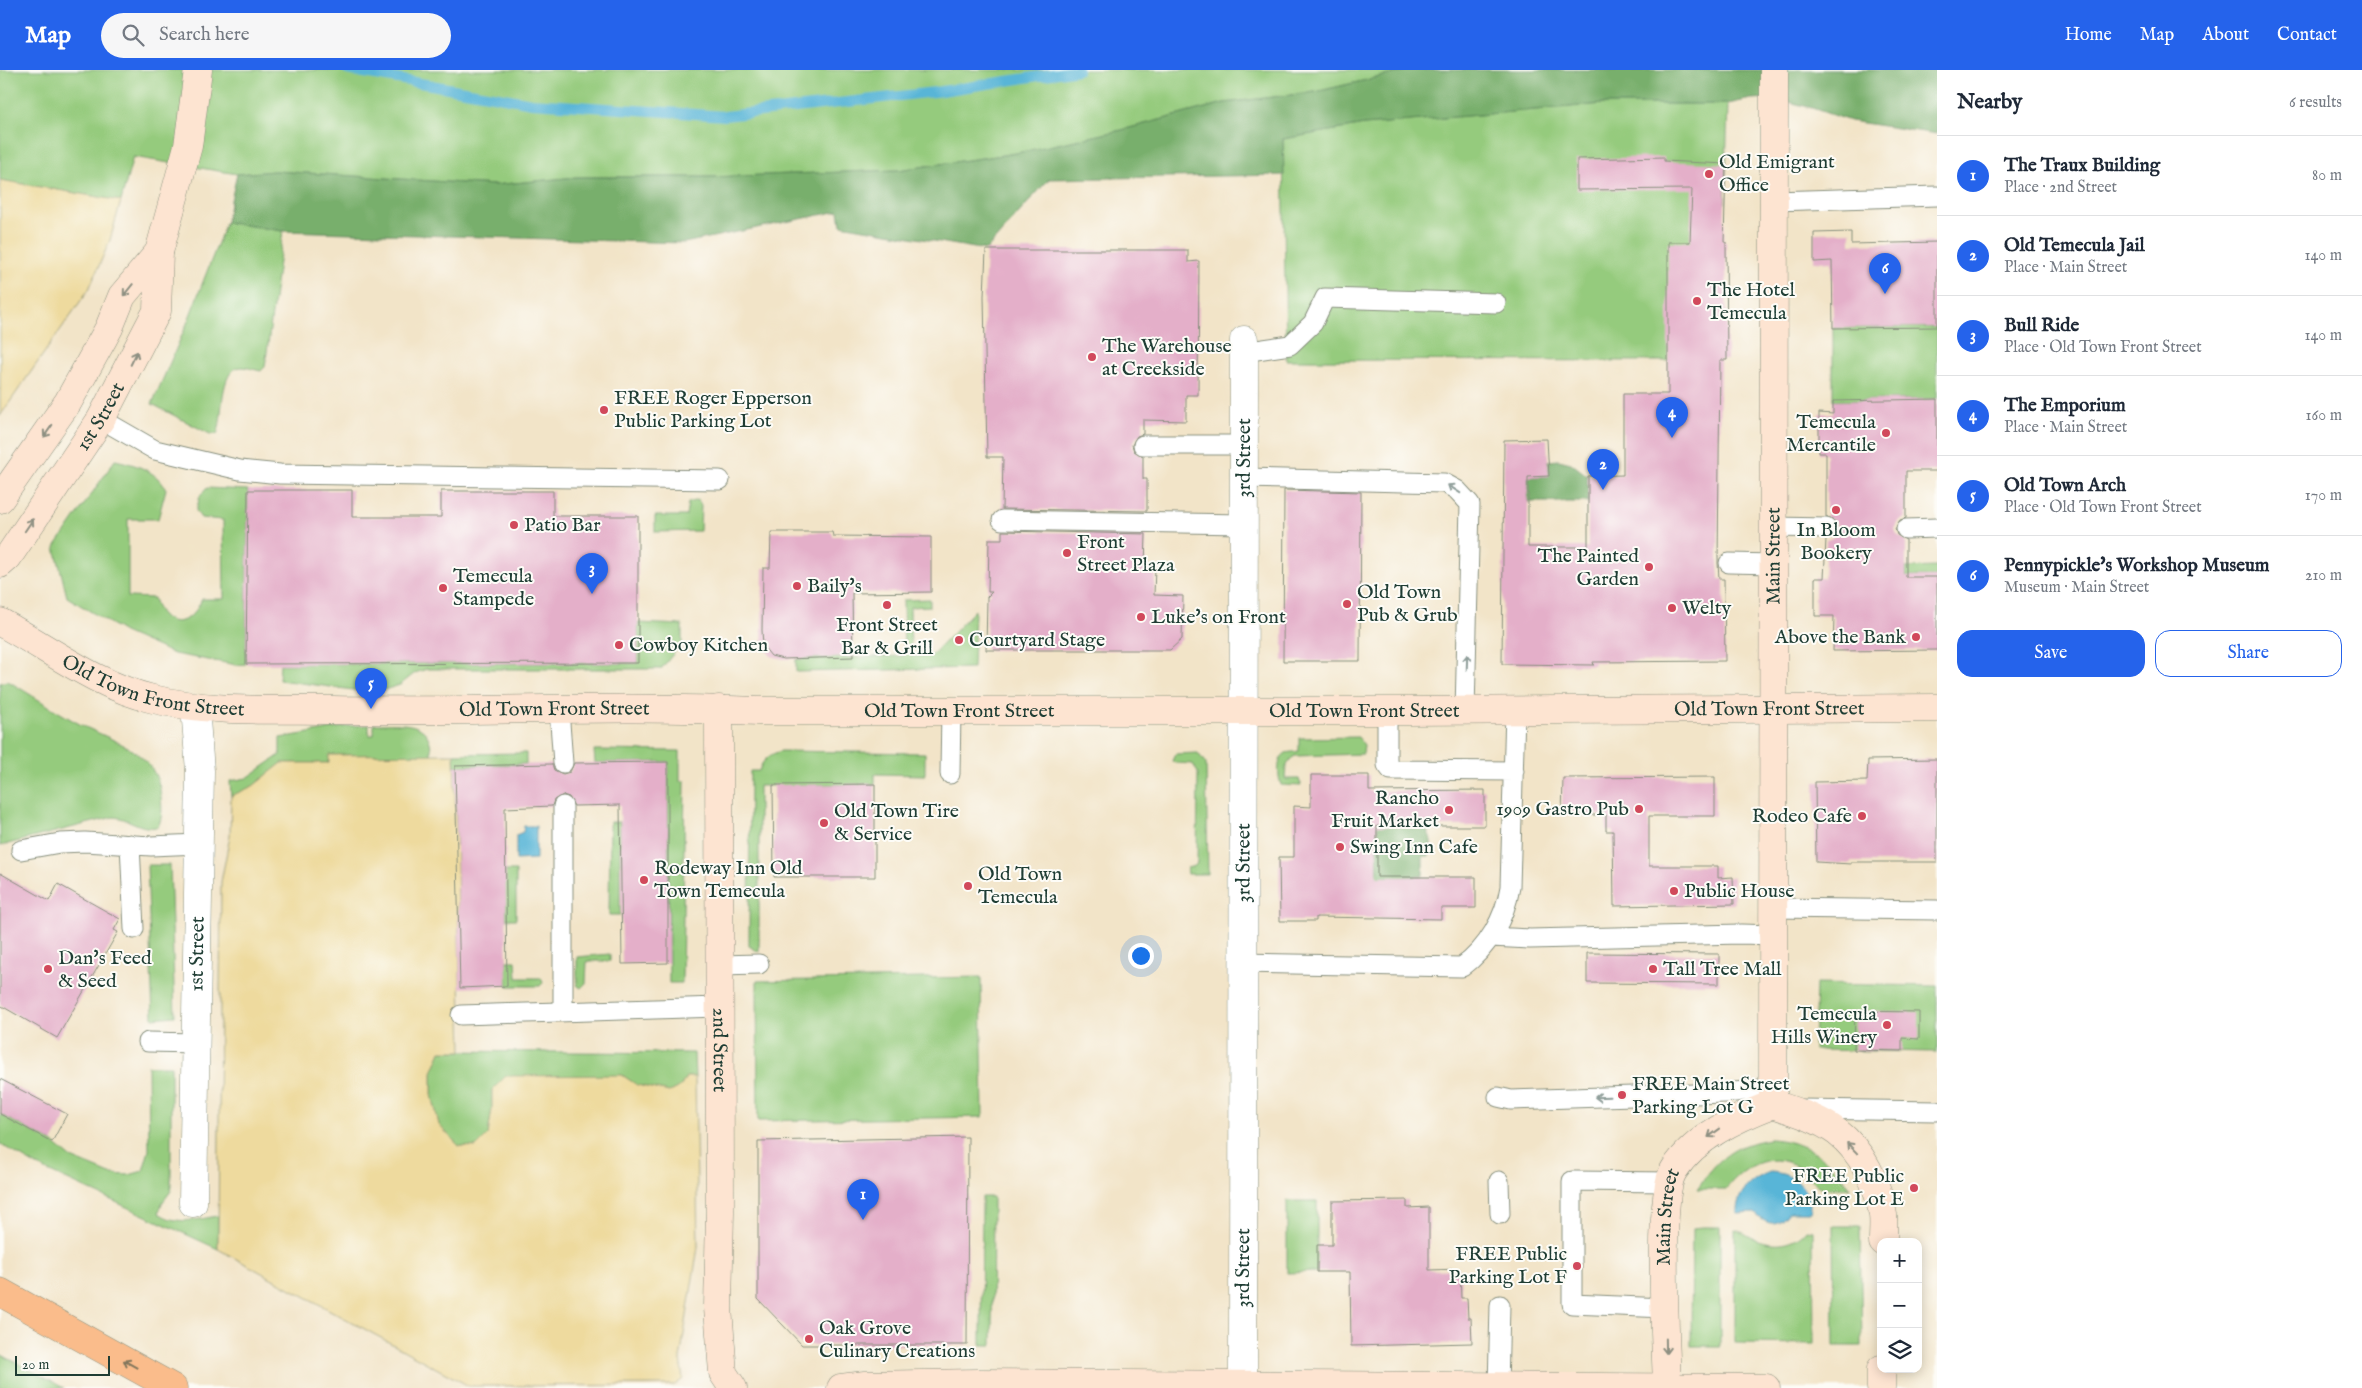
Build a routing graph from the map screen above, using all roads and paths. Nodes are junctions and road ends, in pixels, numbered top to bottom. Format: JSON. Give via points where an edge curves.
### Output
{"nodes":[{"id":1,"x":198,"y":70,"type":"edge"},
{"id":2,"x":1774,"y":70,"type":"edge"},
{"id":3,"x":1937,"y":196,"type":"edge"},
{"id":4,"x":1774,"y":201,"type":"junction"},
{"id":5,"x":159,"y":252,"type":"junction"},
{"id":6,"x":1496,"y":303,"type":"dead end"},
{"id":7,"x":1244,"y":346,"type":"joint"},
{"id":8,"x":101,"y":419,"type":"junction"},
{"id":9,"x":1143,"y":445,"type":"dead end"},
{"id":10,"x":1243,"y":445,"type":"junction"},
{"id":11,"x":1243,"y":478,"type":"junction"},
{"id":12,"x":720,"y":480,"type":"dead end"},
{"id":13,"x":0,"y":499,"type":"edge"},
{"id":14,"x":1002,"y":520,"type":"dead end"},
{"id":15,"x":1243,"y":524,"type":"junction"},
{"id":16,"x":1774,"y":526,"type":"junction"},
{"id":17,"x":1826,"y":528,"type":"dead end"},
{"id":18,"x":1937,"y":528,"type":"edge"},
{"id":19,"x":1906,"y":529,"type":"dead end"},
{"id":20,"x":1729,"y":563,"type":"dead end"},
{"id":21,"x":0,"y":564,"type":"edge"},
{"id":22,"x":1774,"y":564,"type":"junction"},
{"id":23,"x":0,"y":622,"type":"edge"},
{"id":24,"x":195,"y":706,"type":"junction"},
{"id":25,"x":1774,"y":708,"type":"junction"},
{"id":26,"x":1937,"y":708,"type":"edge"},
{"id":27,"x":719,"y":709,"type":"junction"},
{"id":28,"x":560,"y":710,"type":"junction"},
{"id":29,"x":951,"y":710,"type":"junction"},
{"id":30,"x":1388,"y":710,"type":"junction"},
{"id":31,"x":1515,"y":710,"type":"junction"},
{"id":32,"x":1243,"y":711,"type":"junction"},
{"id":33,"x":1465,"y":711,"type":"junction"},
{"id":34,"x":563,"y":763,"type":"dead end"},
{"id":35,"x":1514,"y":771,"type":"junction"},
{"id":36,"x":950,"y":774,"type":"dead end"},
{"id":37,"x":562,"y":806,"type":"dead end"},
{"id":38,"x":130,"y":844,"type":"junction"},
{"id":39,"x":199,"y":844,"type":"junction"},
{"id":40,"x":22,"y":850,"type":"dead end"},
{"id":41,"x":1773,"y":908,"type":"junction"},
{"id":42,"x":1937,"y":910,"type":"edge"},
{"id":43,"x":134,"y":929,"type":"dead end"},
{"id":44,"x":1773,"y":935,"type":"junction"},
{"id":45,"x":1491,"y":937,"type":"junction"},
{"id":46,"x":1242,"y":962,"type":"junction"},
{"id":47,"x":759,"y":964,"type":"dead end"},
{"id":48,"x":720,"y":965,"type":"junction"},
{"id":49,"x":720,"y":1007,"type":"junction"},
{"id":50,"x":564,"y":1011,"type":"junction"},
{"id":51,"x":461,"y":1015,"type":"dead end"},
{"id":52,"x":148,"y":1042,"type":"dead end"},
{"id":53,"x":195,"y":1043,"type":"junction"},
{"id":54,"x":1498,"y":1098,"type":"dead end"},
{"id":55,"x":1778,"y":1100,"type":"junction"},
{"id":56,"x":1937,"y":1111,"type":"edge"},
{"id":57,"x":1499,"y":1181,"type":"dead end"},
{"id":58,"x":1670,"y":1182,"type":"junction"},
{"id":59,"x":193,"y":1203,"type":"dead end"},
{"id":60,"x":1500,"y":1214,"type":"dead end"},
{"id":61,"x":1883,"y":1238,"type":"edge"},
{"id":62,"x":0,"y":1292,"type":"edge"},
{"id":63,"x":1500,"y":1305,"type":"dead end"},
{"id":64,"x":1665,"y":1308,"type":"junction"},
{"id":65,"x":1881,"y":1373,"type":"edge"},
{"id":66,"x":1243,"y":1386,"type":"edge"},
{"id":67,"x":1667,"y":1386,"type":"junction"},
{"id":68,"x":173,"y":1388,"type":"edge"},
{"id":69,"x":733,"y":1388,"type":"edge"},
{"id":70,"x":841,"y":1388,"type":"edge"},
{"id":71,"x":1498,"y":1388,"type":"edge"},
{"id":72,"x":1766,"y":1388,"type":"edge"},
{"id":73,"x":1881,"y":1388,"type":"edge"}],
"edges":[{"from":1,"to":5,"type":"street","name":"1st Street","via":[[188,146]]},
{"from":2,"to":4,"type":"street","name":"Main Street"},
{"from":3,"to":4,"type":"lane"},
{"from":4,"to":16,"type":"street","name":"Main Street"},
{"from":8,"to":5,"type":"street","name":"1st Street","one_way":true,"via":[[157,311]]},
{"from":5,"to":13,"type":"street","name":"1st Street","one_way":true,"via":[[122,296],[109,328],[68,402]]},
{"from":6,"to":7,"type":"lane","via":[[1325,298],[1313,324],[1290,345]]},
{"from":7,"to":10,"type":"street","name":"3rd Street"},
{"from":8,"to":12,"type":"lane","via":[[155,450],[240,470],[280,474]]},
{"from":21,"to":8,"type":"street","name":"1st Street","one_way":true,"via":[[8,557]]},
{"from":9,"to":10,"type":"lane"},
{"from":10,"to":11,"type":"street","name":"3rd Street"},
{"from":11,"to":15,"type":"street","name":"3rd Street"},
{"from":33,"to":11,"type":"lane","one_way":true,"via":[[1470,504],[1457,490],[1444,483]]},
{"from":14,"to":15,"type":"lane"},
{"from":15,"to":32,"type":"street","name":"3rd Street"},
{"from":16,"to":17,"type":"lane"},
{"from":16,"to":22,"type":"street","name":"Main Street"},
{"from":18,"to":19,"type":"lane"},
{"from":20,"to":22,"type":"lane"},
{"from":22,"to":25,"type":"street","name":"Main Street"},
{"from":23,"to":24,"type":"street","name":"Old Town Front Street","via":[[117,687],[153,699]]},
{"from":24,"to":28,"type":"street","name":"Old Town Front Street"},
{"from":24,"to":39,"type":"street","name":"1st Street","via":[[200,771]]},
{"from":25,"to":26,"type":"street","name":"Old Town Front Street"},
{"from":25,"to":31,"type":"street","name":"Old Town Front Street"},
{"from":25,"to":41,"type":"street","name":"Main Street"},
{"from":27,"to":28,"type":"street","name":"Old Town Front Street"},
{"from":27,"to":29,"type":"street","name":"Old Town Front Street"},
{"from":27,"to":48,"type":"street","name":"2nd Street"},
{"from":28,"to":34,"type":"lane"},
{"from":29,"to":32,"type":"street","name":"Old Town Front Street"},
{"from":29,"to":36,"type":"lane"},
{"from":30,"to":32,"type":"street","name":"Old Town Front Street"},
{"from":30,"to":33,"type":"street","name":"Old Town Front Street"},
{"from":30,"to":35,"type":"lane","via":[[1387,766],[1391,770]]},
{"from":31,"to":33,"type":"street","name":"Old Town Front Street"},
{"from":31,"to":35,"type":"lane"},
{"from":32,"to":46,"type":"street","name":"3rd Street"},
{"from":35,"to":45,"type":"lane","via":[[1510,887],[1506,909]]},
{"from":37,"to":50,"type":"lane"},
{"from":38,"to":39,"type":"lane"},
{"from":38,"to":40,"type":"lane","via":[[68,843]]},
{"from":38,"to":43,"type":"lane"},
{"from":39,"to":53,"type":"street","name":"1st Street"},
{"from":41,"to":42,"type":"lane"},
{"from":41,"to":44,"type":"street","name":"Main Street"},
{"from":44,"to":45,"type":"lane"},
{"from":44,"to":55,"type":"street","name":"Main Street"},
{"from":45,"to":46,"type":"lane","via":[[1475,958],[1462,967]]},
{"from":46,"to":66,"type":"street","name":"3rd Street"},
{"from":47,"to":48,"type":"lane"},
{"from":48,"to":49,"type":"street","name":"2nd Street"},
{"from":49,"to":50,"type":"lane"},
{"from":49,"to":69,"type":"street","name":"2nd Street","via":[[718,1308],[723,1373]]},
{"from":50,"to":51,"type":"lane"},
{"from":52,"to":53,"type":"lane"},
{"from":53,"to":59,"type":"street","name":"1st Street"},
{"from":55,"to":54,"type":"lane","one_way":true,"via":[[1715,1094]]},
{"from":55,"to":56,"type":"lane"},
{"from":55,"to":58,"type":"street","name":"Main Street","one_way":true,"via":[[1730,1121],[1696,1146],[1673,1171]]},
{"from":61,"to":55,"type":"street","one_way":true,"via":[[1883,1216],[1874,1182],[1859,1155],[1837,1132]]},
{"from":57,"to":60,"type":"lane"},
{"from":58,"to":64,"type":"street","name":"Main Street","via":[[1666,1209]]},
{"from":58,"to":64,"type":"lane","via":[[1572,1181],[1572,1304]]},
{"from":68,"to":62,"type":"highway","one_way":true},
{"from":63,"to":71,"type":"lane"},
{"from":64,"to":67,"type":"street","name":"Main Street","one_way":true},
{"from":65,"to":73,"type":"street"},
{"from":66,"to":70,"type":"street","via":[[977,1383]]},
{"from":66,"to":71,"type":"street"},
{"from":67,"to":71,"type":"street"},
{"from":67,"to":72,"type":"street"}]}
